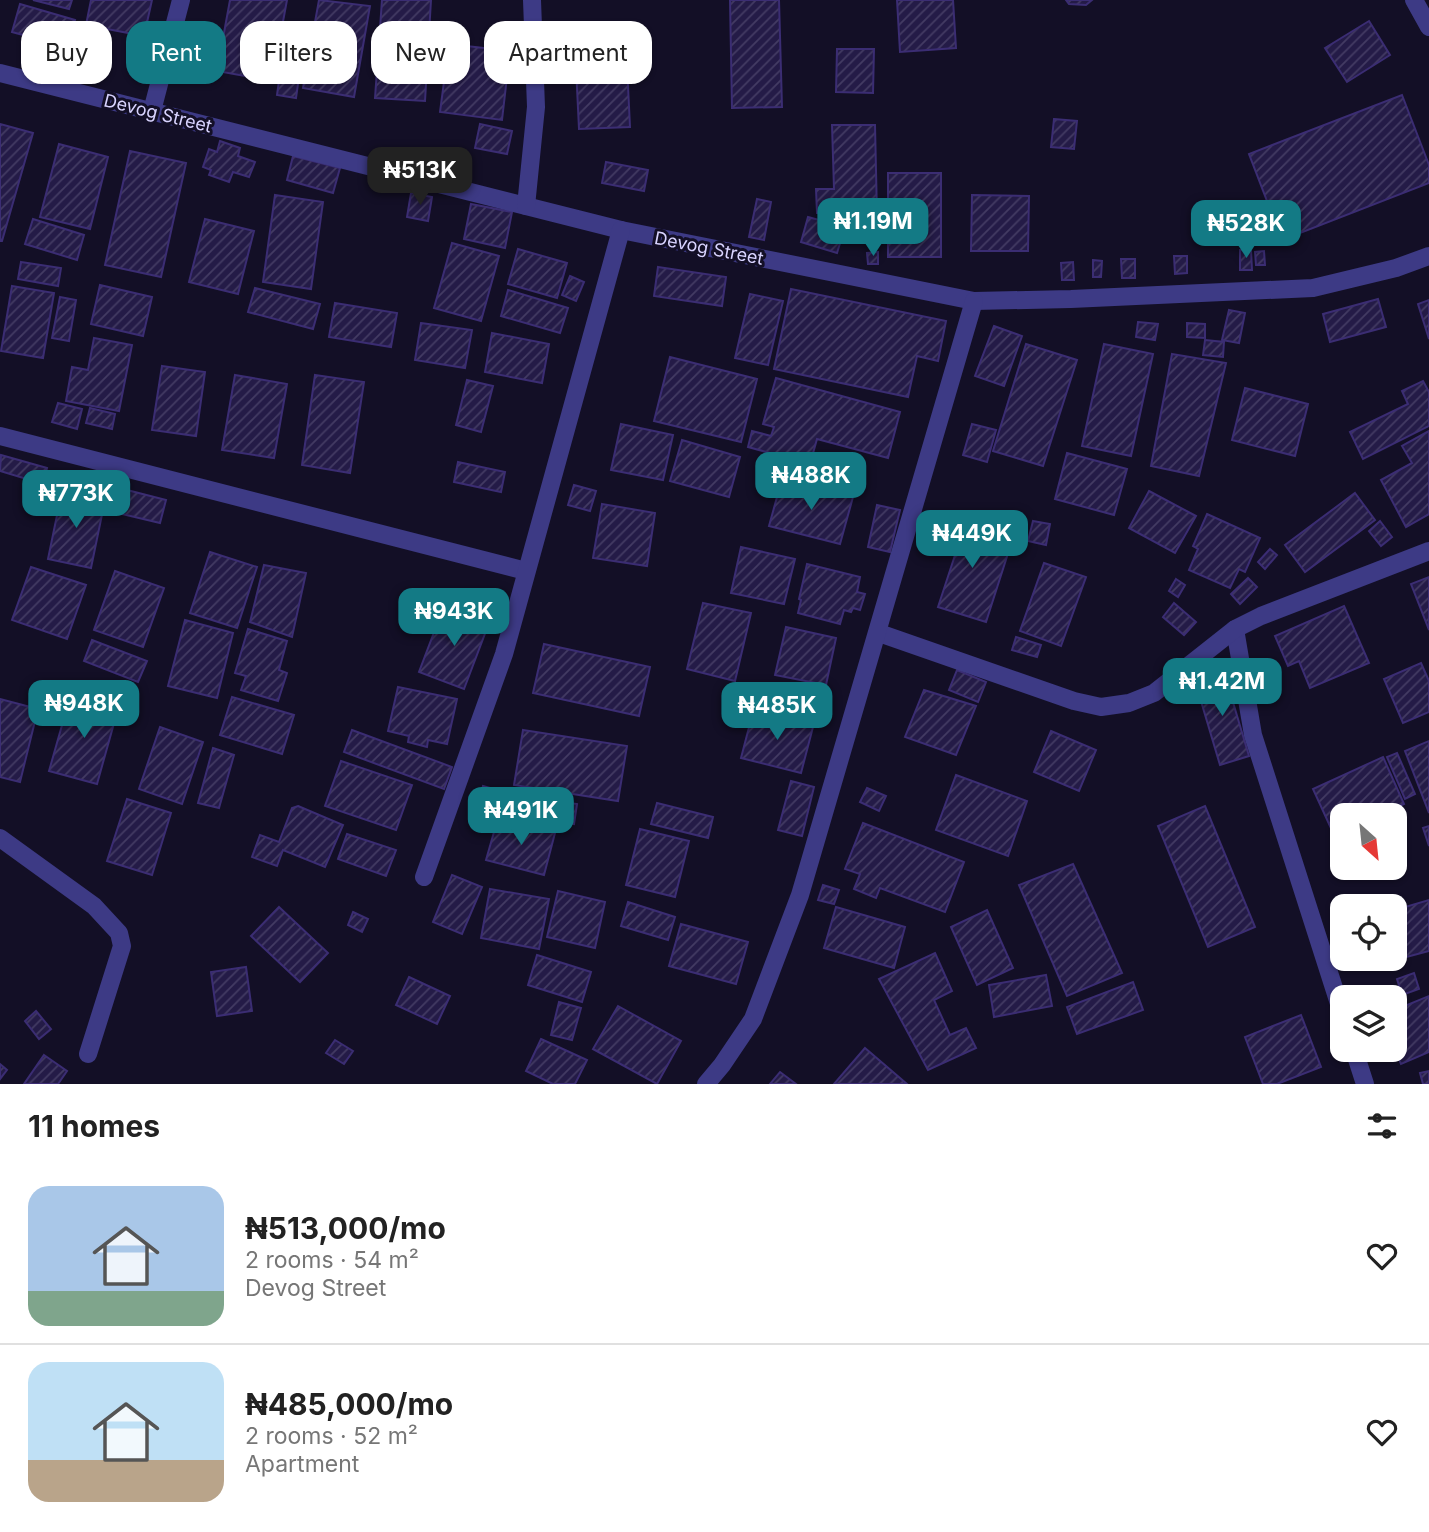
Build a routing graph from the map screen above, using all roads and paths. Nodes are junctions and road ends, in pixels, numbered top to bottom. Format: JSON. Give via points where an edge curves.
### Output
{"nodes":[{"id":1,"x":181,"y":0,"type":"edge"},
{"id":2,"x":1414,"y":0,"type":"edge"},
{"id":3,"x":536,"y":1,"type":"edge"},
{"id":4,"x":1429,"y":27,"type":"edge"},
{"id":5,"x":0,"y":73,"type":"edge"},
{"id":6,"x":152,"y":111,"type":"junction"},
{"id":7,"x":526,"y":206,"type":"junction"},
{"id":8,"x":621,"y":230,"type":"junction"},
{"id":9,"x":1429,"y":256,"type":"edge"},
{"id":10,"x":974,"y":301,"type":"junction"},
{"id":11,"x":0,"y":436,"type":"edge"},
{"id":12,"x":1429,"y":551,"type":"edge"},
{"id":13,"x":526,"y":572,"type":"junction"},
{"id":14,"x":1235,"y":629,"type":"junction"},
{"id":15,"x":879,"y":633,"type":"junction"},
{"id":16,"x":0,"y":838,"type":"edge"},
{"id":17,"x":424,"y":877,"type":"dead end"},
{"id":18,"x":1333,"y":985,"type":"edge"},
{"id":19,"x":88,"y":1054,"type":"dead end"},
{"id":20,"x":1358,"y":1062,"type":"edge"},
{"id":21,"x":706,"y":1084,"type":"edge"},
{"id":22,"x":1365,"y":1084,"type":"edge"}],
"edges":[{"from":1,"to":6,"type":"street"},
{"from":2,"to":4,"type":"street"},
{"from":3,"to":7,"type":"street","via":[[537,107]]},
{"from":5,"to":6,"type":"street","name":"Devog Street"},
{"from":6,"to":7,"type":"street","name":"Devog Street"},
{"from":7,"to":8,"type":"street","name":"Devog Street"},
{"from":8,"to":10,"type":"street","name":"Devog Street"},
{"from":8,"to":13,"type":"street"},
{"from":9,"to":10,"type":"street","name":"Devog Street","via":[[1313,288]]},
{"from":10,"to":15,"type":"street"},
{"from":11,"to":13,"type":"street"},
{"from":12,"to":14,"type":"street"},
{"from":13,"to":17,"type":"street","via":[[504,654]]},
{"from":14,"to":15,"type":"street","via":[[1154,693],[1101,707]]},
{"from":14,"to":18,"type":"street","via":[[1253,735]]},
{"from":15,"to":21,"type":"street","via":[[800,895],[758,1007]]},
{"from":16,"to":19,"type":"street","via":[[94,906],[120,933],[122,946]]},
{"from":20,"to":22,"type":"street"}]}
